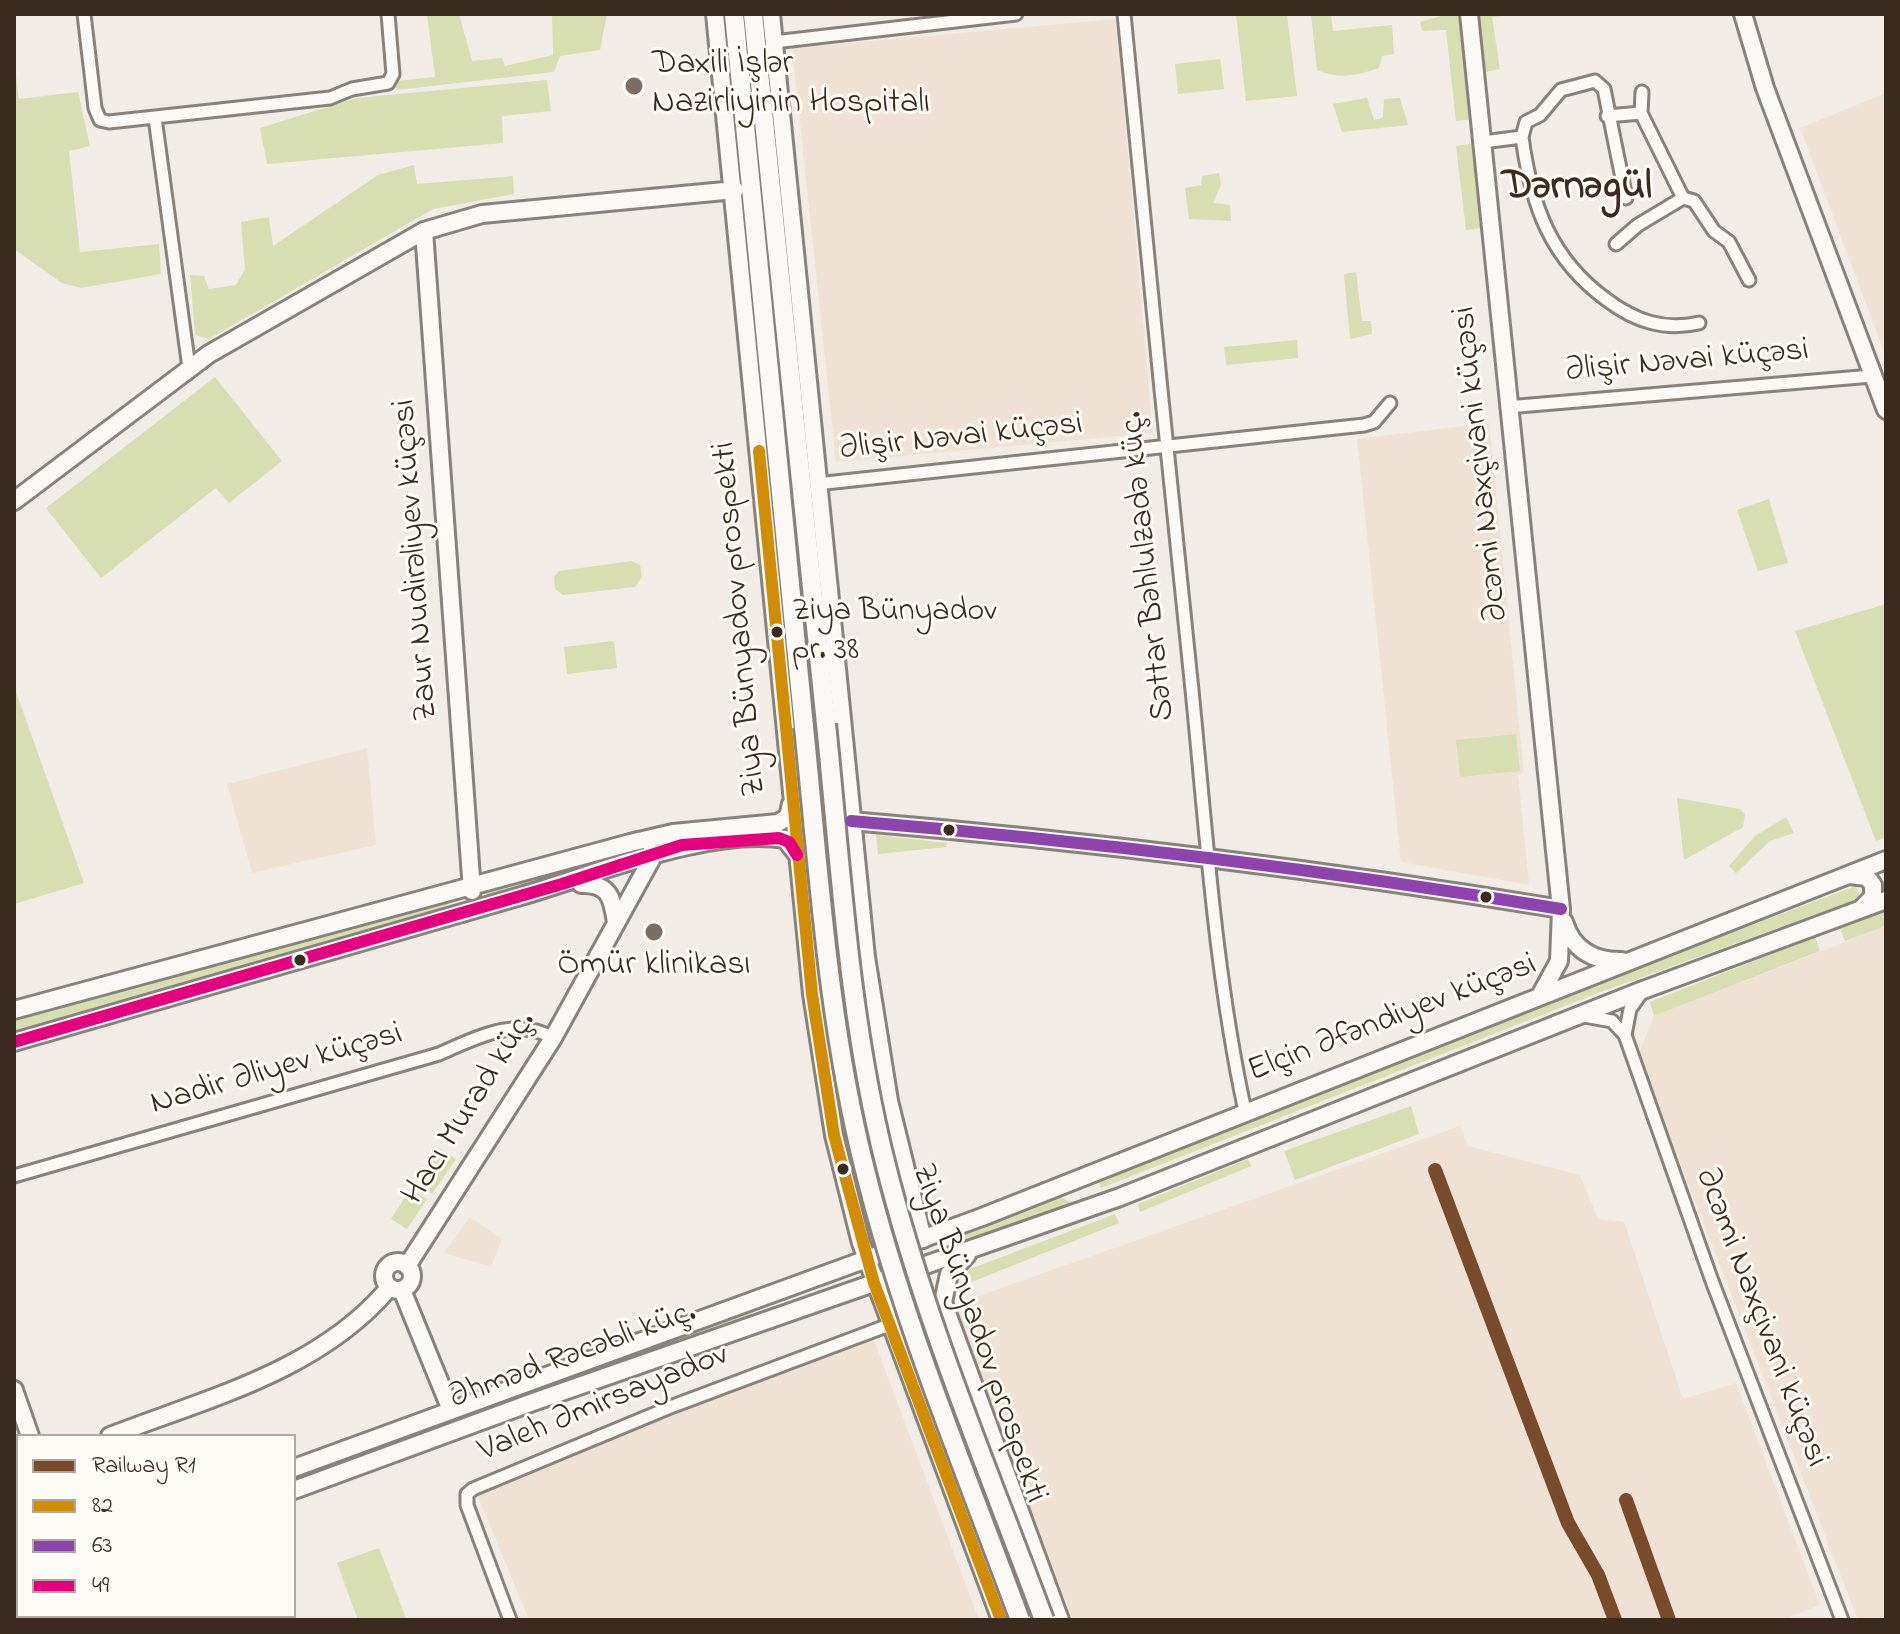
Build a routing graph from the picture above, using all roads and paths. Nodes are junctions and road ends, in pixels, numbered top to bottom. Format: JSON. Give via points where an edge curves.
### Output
{"nodes":[{"id":1,"x":84,"y":14,"type":"edge"},
{"id":2,"x":388,"y":14,"type":"edge"},
{"id":3,"x":715,"y":14,"type":"edge"},
{"id":4,"x":734,"y":14,"type":"edge"},
{"id":5,"x":753,"y":14,"type":"edge"},
{"id":6,"x":771,"y":14,"type":"edge"},
{"id":7,"x":1016,"y":14,"type":"edge"},
{"id":8,"x":1124,"y":14,"type":"edge"},
{"id":9,"x":1469,"y":14,"type":"edge"},
{"id":10,"x":1743,"y":14,"type":"edge"},
{"id":11,"x":774,"y":42,"type":"junction"},
{"id":12,"x":1642,"y":92,"type":"dead end"},
{"id":13,"x":1641,"y":113,"type":"junction"},
{"id":14,"x":1607,"y":116,"type":"junction"},
{"id":15,"x":155,"y":118,"type":"junction"},
{"id":16,"x":1522,"y":137,"type":"junction"},
{"id":17,"x":1483,"y":142,"type":"junction"},
{"id":18,"x":735,"y":190,"type":"junction"},
{"id":19,"x":1626,"y":198,"type":"dead end"},
{"id":20,"x":1683,"y":198,"type":"junction"},
{"id":21,"x":424,"y":231,"type":"junction"},
{"id":22,"x":1616,"y":244,"type":"dead end"},
{"id":23,"x":1749,"y":280,"type":"dead end"},
{"id":24,"x":1699,"y":323,"type":"dead end"},
{"id":25,"x":788,"y":353,"type":"junction"},
{"id":26,"x":767,"y":355,"type":"junction"},
{"id":27,"x":189,"y":368,"type":"junction"},
{"id":28,"x":1872,"y":376,"type":"junction"},
{"id":29,"x":1390,"y":403,"type":"dead end"},
{"id":30,"x":1507,"y":407,"type":"junction"},
{"id":31,"x":1886,"y":410,"type":"edge"},
{"id":32,"x":1165,"y":446,"type":"junction"},
{"id":33,"x":816,"y":484,"type":"junction"},
{"id":34,"x":763,"y":487,"type":"junction"},
{"id":35,"x":14,"y":501,"type":"edge"},
{"id":36,"x":821,"y":677,"type":"junction"},
{"id":37,"x":798,"y":678,"type":"junction"},
{"id":38,"x":791,"y":802,"type":"junction"},
{"id":39,"x":851,"y":821,"type":"junction"},
{"id":40,"x":630,"y":843,"type":"junction"},
{"id":41,"x":797,"y":855,"type":"junction"},
{"id":42,"x":652,"y":858,"type":"junction"},
{"id":43,"x":1209,"y":859,"type":"junction"},
{"id":44,"x":1886,"y":860,"type":"edge"},
{"id":45,"x":1848,"y":875,"type":"junction"},
{"id":46,"x":562,"y":884,"type":"junction"},
{"id":47,"x":471,"y":885,"type":"junction"},
{"id":48,"x":1886,"y":900,"type":"edge"},
{"id":49,"x":475,"y":907,"type":"junction"},
{"id":50,"x":1561,"y":909,"type":"junction"},
{"id":51,"x":1860,"y":909,"type":"junction"},
{"id":52,"x":616,"y":922,"type":"junction"},
{"id":53,"x":1633,"y":959,"type":"junction"},
{"id":54,"x":1643,"y":990,"type":"junction"},
{"id":55,"x":1541,"y":994,"type":"junction"},
{"id":56,"x":14,"y":1010,"type":"edge"},
{"id":57,"x":1577,"y":1017,"type":"junction"},
{"id":58,"x":1625,"y":1035,"type":"junction"},
{"id":59,"x":553,"y":1038,"type":"junction"},
{"id":60,"x":14,"y":1042,"type":"edge"},
{"id":61,"x":891,"y":1111,"type":"junction"},
{"id":62,"x":1245,"y":1111,"type":"junction"},
{"id":63,"x":834,"y":1135,"type":"junction"},
{"id":64,"x":1098,"y":1171,"type":"junction"},
{"id":65,"x":14,"y":1176,"type":"edge"},
{"id":66,"x":1120,"y":1197,"type":"junction"},
{"id":67,"x":923,"y":1239,"type":"junction"},
{"id":68,"x":988,"y":1245,"type":"junction"},
{"id":69,"x":866,"y":1259,"type":"junction"},
{"id":70,"x":407,"y":1266,"type":"junction"},
{"id":71,"x":874,"y":1283,"type":"junction"},
{"id":72,"x":396,"y":1289,"type":"junction"},
{"id":73,"x":758,"y":1297,"type":"junction"},
{"id":74,"x":767,"y":1319,"type":"junction"},
{"id":75,"x":889,"y":1325,"type":"junction"},
{"id":76,"x":527,"y":1382,"type":"junction"},
{"id":77,"x":971,"y":1382,"type":"junction"},
{"id":78,"x":14,"y":1390,"type":"edge"},
{"id":79,"x":533,"y":1402,"type":"junction"},
{"id":80,"x":920,"y":1406,"type":"junction"},
{"id":81,"x":451,"y":1410,"type":"junction"},
{"id":82,"x":29,"y":1434,"type":"edge"},
{"id":83,"x":115,"y":1434,"type":"edge"},
{"id":84,"x":296,"y":1467,"type":"edge"},
{"id":85,"x":296,"y":1489,"type":"edge"},
{"id":86,"x":510,"y":1620,"type":"edge"},
{"id":87,"x":1001,"y":1620,"type":"edge"},
{"id":88,"x":1020,"y":1620,"type":"edge"},
{"id":89,"x":1044,"y":1620,"type":"edge"},
{"id":90,"x":1060,"y":1620,"type":"edge"},
{"id":91,"x":1842,"y":1620,"type":"edge"}],
"edges":[{"from":1,"to":15,"type":"street","via":[[95,108],[104,122]]},
{"from":2,"to":15,"type":"street","via":[[393,74],[386,83],[330,98]]},
{"from":3,"to":18,"type":"main road","name":"Ziya Bünyadov prospekti"},
{"from":4,"to":26,"type":"main road","name":"Ziya Bünyadov prospekti"},
{"from":5,"to":25,"type":"main road","name":"Ziya Bünyadov prospekti"},
{"from":6,"to":11,"type":"main road","name":"Ziya Bünyadov prospekti"},
{"from":7,"to":11,"type":"street"},
{"from":8,"to":32,"type":"street","name":"Səttar Bəhlulzadə küç."},
{"from":9,"to":17,"type":"main road","name":"Əcəmi Naxçivani küçəsi"},
{"from":10,"to":28,"type":"main road","via":[[1765,88]]},
{"from":11,"to":33,"type":"main road","name":"Ziya Bünyadov prospekti"},
{"from":12,"to":13,"type":"street"},
{"from":13,"to":14,"type":"street"},
{"from":13,"to":20,"type":"street"},
{"from":14,"to":16,"type":"street","via":[[1595,81],[1561,90],[1540,115],[1526,122]]},
{"from":14,"to":19,"type":"street"},
{"from":15,"to":27,"type":"street"},
{"from":16,"to":17,"type":"street"},
{"from":16,"to":24,"type":"street","via":[[1541,215],[1560,255],[1580,280],[1647,323]]},
{"from":17,"to":30,"type":"main road","name":"Əcəmi Naxçivani küçəsi"},
{"from":18,"to":21,"type":"main road","via":[[482,214]]},
{"from":18,"to":34,"type":"main road","name":"Ziya Bünyadov prospekti"},
{"from":20,"to":22,"type":"street"},
{"from":20,"to":23,"type":"street","via":[[1694,201],[1714,231],[1729,242]]},
{"from":21,"to":27,"type":"main road"},
{"from":21,"to":47,"type":"main road","name":"Zaur Nudirəliyev küçəsi"},
{"from":25,"to":33,"type":"main road"},
{"from":25,"to":36,"type":"main road","name":"Ziya Bünyadov prospekti"},
{"from":26,"to":34,"type":"main road"},
{"from":26,"to":37,"type":"main road","name":"Ziya Bünyadov prospekti"},
{"from":27,"to":35,"type":"main road"},
{"from":28,"to":30,"type":"street","name":"Əlişir Nəvai küçəsi"},
{"from":28,"to":31,"type":"main road"},
{"from":29,"to":32,"type":"street","name":"Əlişir Nəvai küçəsi","via":[[1374,422],[1364,425]]},
{"from":30,"to":50,"type":"main road","name":"Əcəmi Naxçivani küçəsi"},
{"from":32,"to":33,"type":"street","name":"Əlişir Nəvai küçəsi"},
{"from":32,"to":43,"type":"street","name":"Səttar Bəhlulzadə küç."},
{"from":33,"to":36,"type":"main road"},
{"from":33,"to":39,"type":"main road","name":"Ziya Bünyadov prospekti"},
{"from":34,"to":37,"type":"main road"},
{"from":34,"to":38,"type":"main road","name":"Ziya Bünyadov prospekti"},
{"from":36,"to":89,"type":"main road","name":"Ziya Bünyadov prospekti","bridge":true,"via":[[851,967],[884,1160],[927,1305]]},
{"from":37,"to":88,"type":"main road","name":"Ziya Bünyadov prospekti","bridge":true,"via":[[834,1014],[863,1164],[907,1313]]},
{"from":38,"to":40,"type":"main road","via":[[788,817],[778,823],[673,833]]},
{"from":38,"to":41,"type":"main road","name":"Ziya Bünyadov prospekti"},
{"from":39,"to":43,"type":"main road"},
{"from":39,"to":61,"type":"main road","name":"Ziya Bünyadov prospekti"},
{"from":40,"to":42,"type":"main road","via":[[645,845]]},
{"from":40,"to":47,"type":"main road"},
{"from":41,"to":42,"type":"main road","via":[[785,839],[770,837],[700,842]]},
{"from":41,"to":63,"type":"main road","name":"Ziya Bünyadov prospekti","via":[[816,1032]]},
{"from":42,"to":46,"type":"main road"},
{"from":42,"to":52,"type":"main road","name":"Hacı Murad küç."},
{"from":43,"to":50,"type":"main road"},
{"from":43,"to":62,"type":"street","name":"Səttar Bəhlulzadə küç.","via":[[1232,1052]]},
{"from":44,"to":45,"type":"main road","name":"Elçin Əfəndiyev küçəsi"},
{"from":45,"to":51,"type":"main road","via":[[1867,877],[1873,885],[1873,897]]},
{"from":45,"to":53,"type":"main road","name":"Elçin Əfəndiyev küçəsi"},
{"from":46,"to":49,"type":"main road"},
{"from":46,"to":52,"type":"main road","via":[[603,886],[611,896]]},
{"from":47,"to":49,"type":"main road","name":"Zaur Nudirəliyev küçəsi"},
{"from":47,"to":56,"type":"main road"},
{"from":48,"to":51,"type":"main road","name":"Elçin Əfəndiyev küçəsi"},
{"from":49,"to":60,"type":"main road"},
{"from":50,"to":53,"type":"main road","via":[[1578,947],[1598,959]]},
{"from":50,"to":55,"type":"main road","via":[[1559,961]]},
{"from":51,"to":54,"type":"main road","name":"Elçin Əfəndiyev küçəsi"},
{"from":52,"to":59,"type":"main road","name":"Hacı Murad küç."},
{"from":53,"to":55,"type":"main road","name":"Elçin Əfəndiyev küçəsi"},
{"from":54,"to":57,"type":"main road","name":"Elçin Əfəndiyev küçəsi"},
{"from":54,"to":58,"type":"street","via":[[1630,1009]]},
{"from":55,"to":62,"type":"main road","name":"Elçin Əfəndiyev küçəsi"},
{"from":57,"to":58,"type":"street","via":[[1602,1017]]},
{"from":57,"to":66,"type":"main road","name":"Elçin Əfəndiyev küçəsi"},
{"from":58,"to":91,"type":"street","name":"Əcəmi Naxçivani küçəsi"},
{"from":59,"to":65,"type":"street","name":"Nadir Əliyev küçəsi","via":[[527,1027],[507,1029],[428,1058]]},
{"from":59,"to":70,"type":"main road","name":"Hacı Murad küç."},
{"from":61,"to":63,"type":"main road","via":[[888,1139],[872,1156],[849,1154]]},
{"from":61,"to":67,"type":"main road","name":"Ziya Bünyadov prospekti"},
{"from":62,"to":64,"type":"main road","name":"Elçin Əfəndiyev küçəsi"},
{"from":63,"to":69,"type":"main road","name":"Ziya Bünyadov prospekti"},
{"from":64,"to":66,"type":"main road","via":[[1088,1184],[1091,1194],[1104,1200]]},
{"from":64,"to":67,"type":"main road","name":"Elçin Əfəndiyev küçəsi"},
{"from":66,"to":68,"type":"main road","name":"Elçin Əfəndiyev küçəsi"},
{"from":67,"to":69,"type":"main road","name":"Elçin Əfəndiyev küçəsi"},
{"from":68,"to":71,"type":"main road","name":"Elçin Əfəndiyev küçəsi"},
{"from":68,"to":77,"type":"main road","name":"Ziya Bünyadov prospekti","via":[[956,1265],[945,1285],[943,1302]]},
{"from":69,"to":71,"type":"main road","name":"Ziya Bünyadov prospekti"},
{"from":69,"to":73,"type":"main road","name":"Əhməd Rəcəbli küç."},
{"from":70,"to":72,"type":"main road","via":[[412,1279]]},
{"from":70,"to":72,"type":"main road","via":[[399,1262],[387,1267],[383,1280]]},
{"from":71,"to":74,"type":"main road","name":"Əhməd Rəcəbli küç."},
{"from":71,"to":75,"type":"main road","name":"Ziya Bünyadov prospekti"},
{"from":72,"to":81,"type":"main road"},
{"from":72,"to":83,"type":"main road","via":[[301,1362]]},
{"from":73,"to":74,"type":"main road"},
{"from":73,"to":76,"type":"main road","name":"Əhməd Rəcəbli küç."},
{"from":74,"to":79,"type":"main road","name":"Əhməd Rəcəbli küç."},
{"from":75,"to":80,"type":"main road","name":"Ziya Bünyadov prospekti"},
{"from":75,"to":86,"type":"street","name":"Valeh Əmirsayadov","via":[[473,1489],[467,1505]]},
{"from":76,"to":79,"type":"main road"},
{"from":76,"to":81,"type":"main road","name":"Əhməd Rəcəbli küç."},
{"from":77,"to":80,"type":"main road","via":[[953,1364],[931,1365],[919,1377]]},
{"from":77,"to":90,"type":"main road","name":"Ziya Bünyadov prospekti"},
{"from":78,"to":82,"type":"main road"},
{"from":79,"to":85,"type":"main road","name":"Əhməd Rəcəbli küç."},
{"from":80,"to":87,"type":"main road","name":"Ziya Bünyadov prospekti"},
{"from":81,"to":84,"type":"main road","name":"Əhməd Rəcəbli küç."}]}
